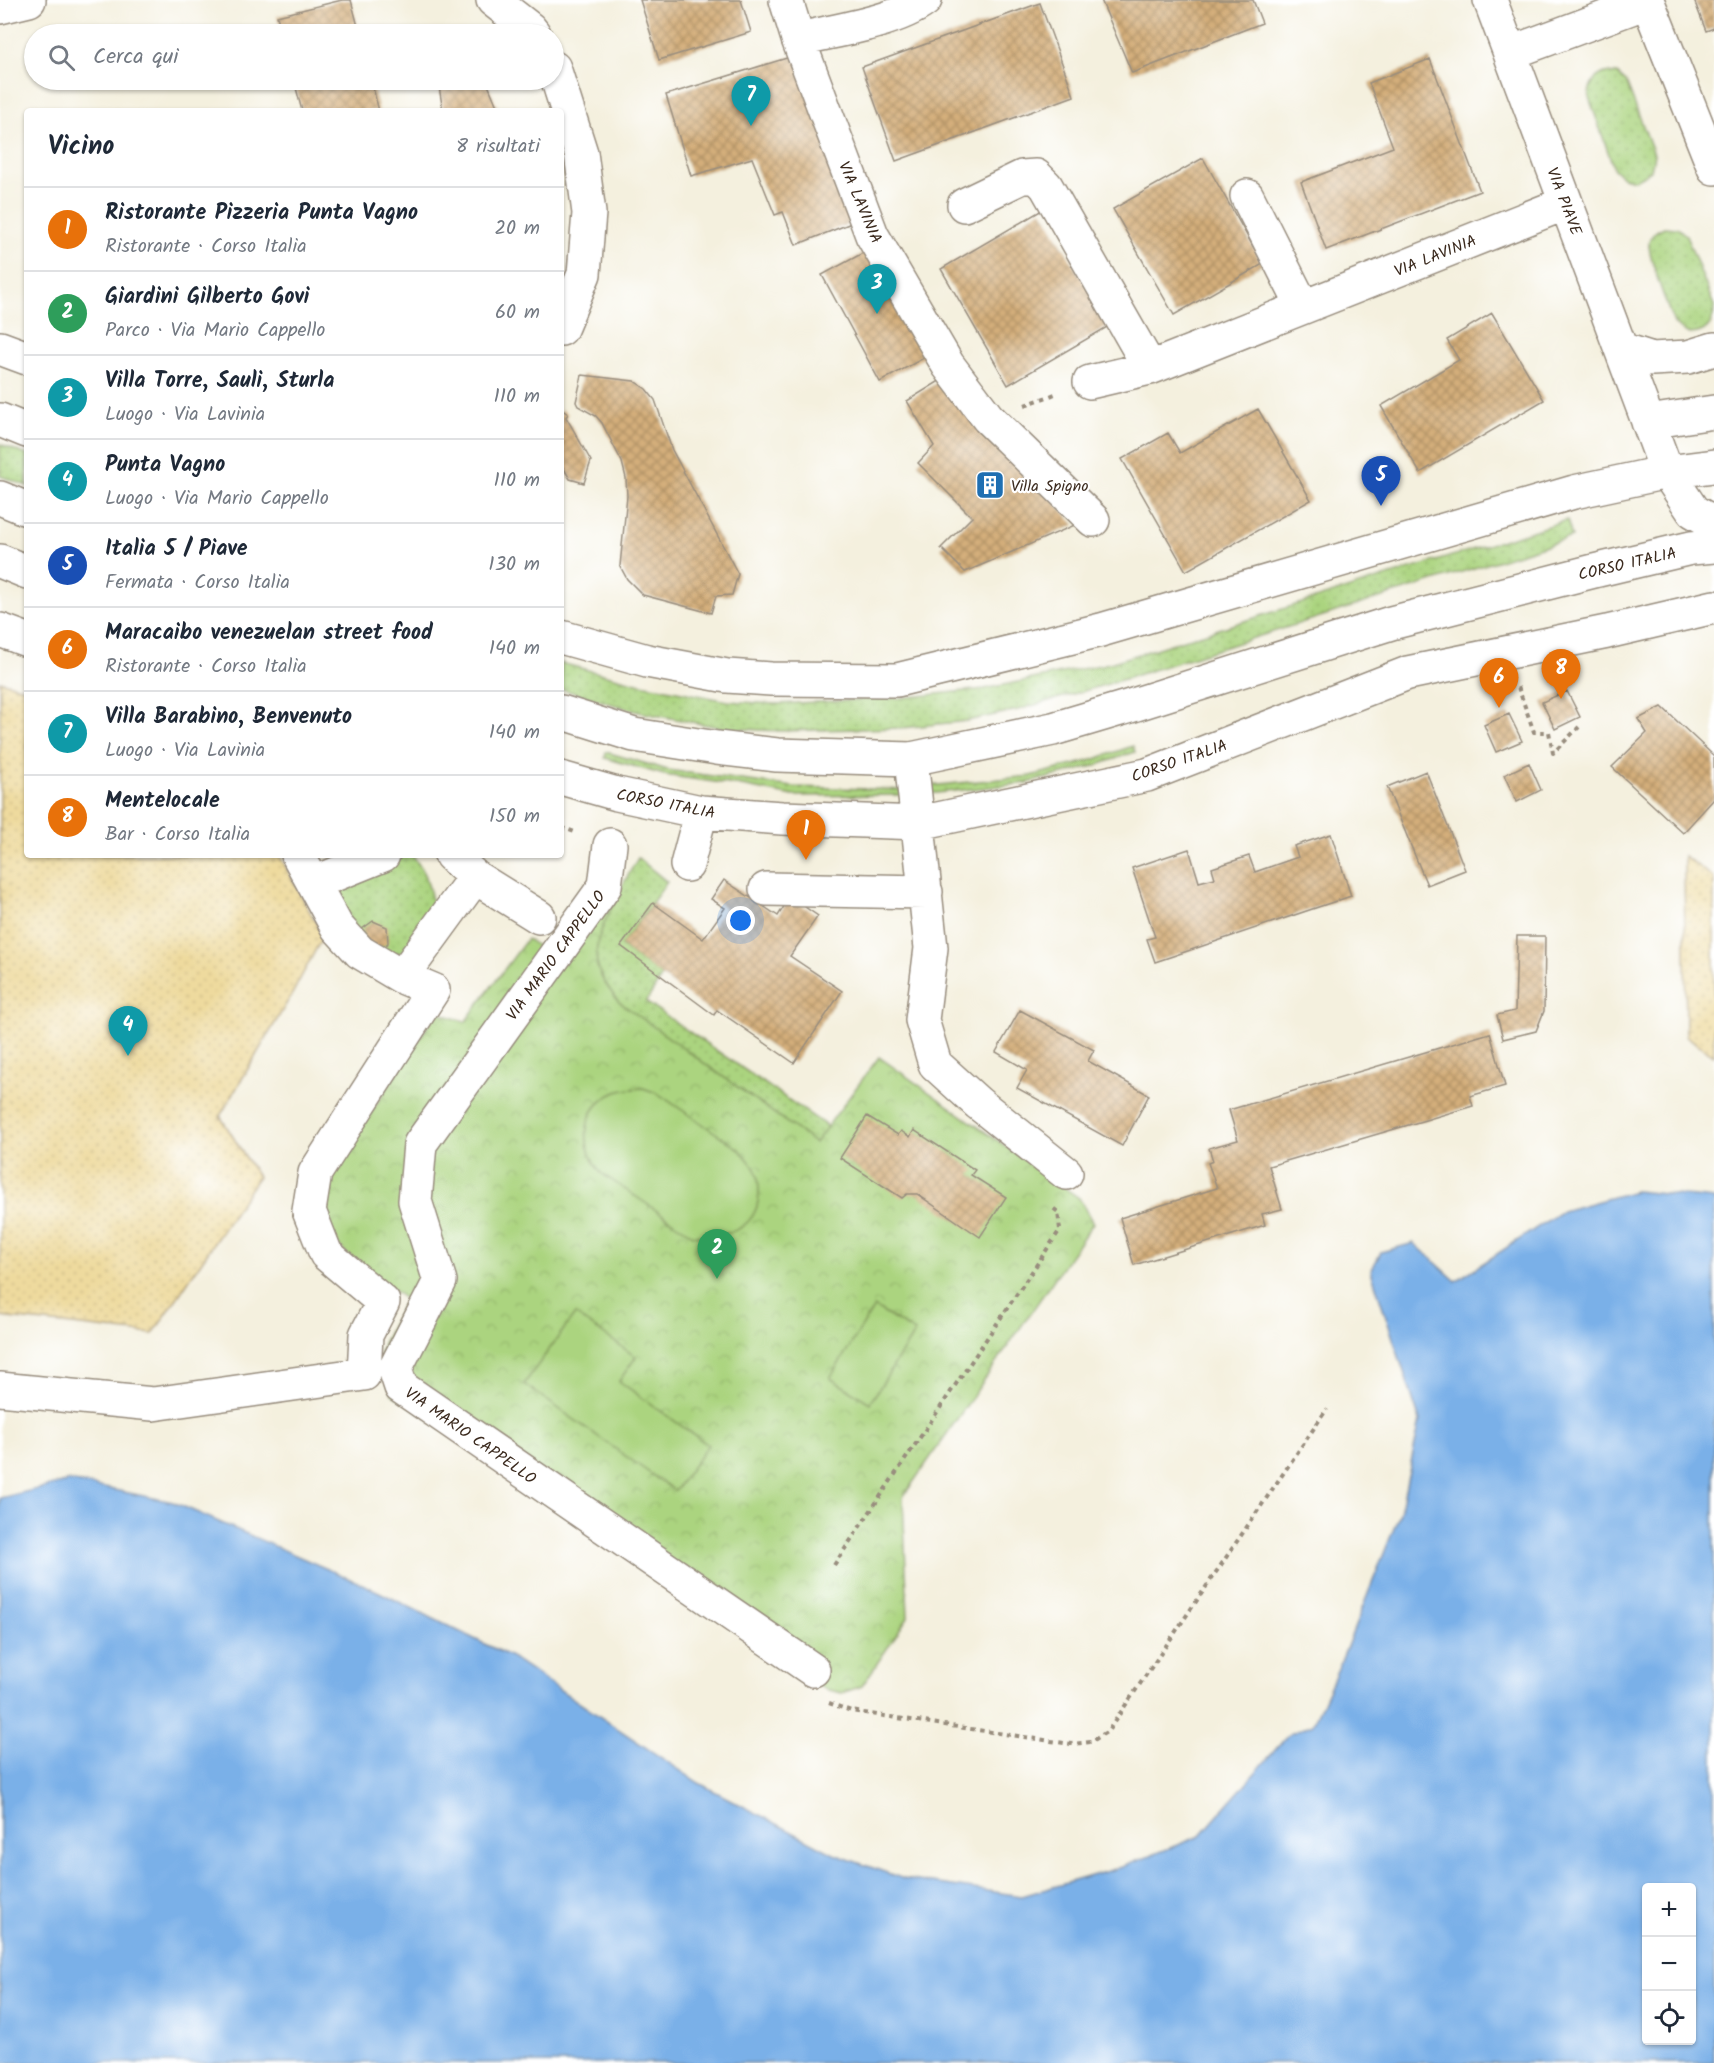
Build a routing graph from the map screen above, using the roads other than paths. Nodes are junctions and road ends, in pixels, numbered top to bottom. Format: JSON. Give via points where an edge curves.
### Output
{"nodes":[{"id":1,"x":29,"y":0,"type":"edge"},
{"id":2,"x":494,"y":0,"type":"edge"},
{"id":3,"x":786,"y":0,"type":"edge"},
{"id":4,"x":925,"y":0,"type":"edge"},
{"id":5,"x":1490,"y":0,"type":"edge"},
{"id":6,"x":1647,"y":1,"type":"edge"},
{"id":7,"x":0,"y":8,"type":"edge"},
{"id":8,"x":522,"y":24,"type":"edge"},
{"id":9,"x":798,"y":39,"type":"junction"},
{"id":10,"x":1510,"y":53,"type":"junction"},
{"id":11,"x":561,"y":90,"type":"edge"},
{"id":12,"x":1714,"y":168,"type":"edge"},
{"id":13,"x":1247,"y":196,"type":"dead end"},
{"id":14,"x":1566,"y":203,"type":"junction"},
{"id":15,"x":964,"y":205,"type":"dead end"},
{"id":16,"x":1303,"y":308,"type":"junction"},
{"id":17,"x":564,"y":322,"type":"edge"},
{"id":18,"x":0,"y":348,"type":"edge"},
{"id":19,"x":1622,"y":349,"type":"junction"},
{"id":20,"x":1714,"y":349,"type":"edge"},
{"id":21,"x":24,"y":357,"type":"edge"},
{"id":22,"x":1150,"y":368,"type":"junction"},
{"id":23,"x":1090,"y":382,"type":"road end"},
{"id":24,"x":1714,"y":412,"type":"edge"},
{"id":25,"x":0,"y":420,"type":"edge"},
{"id":26,"x":1648,"y":422,"type":"junction"},
{"id":27,"x":24,"y":430,"type":"edge"},
{"id":28,"x":1714,"y":466,"type":"edge"},
{"id":29,"x":1667,"y":472,"type":"junction"},
{"id":30,"x":0,"y":498,"type":"edge"},
{"id":31,"x":24,"y":508,"type":"edge"},
{"id":32,"x":1093,"y":520,"type":"dead end"},
{"id":33,"x":1708,"y":536,"type":"edge"},
{"id":34,"x":0,"y":561,"type":"edge"},
{"id":35,"x":24,"y":571,"type":"edge"},
{"id":36,"x":1714,"y":607,"type":"edge"},
{"id":37,"x":0,"y":630,"type":"edge"},
{"id":38,"x":564,"y":638,"type":"edge"},
{"id":39,"x":24,"y":639,"type":"edge"},
{"id":40,"x":564,"y":713,"type":"edge"},
{"id":41,"x":910,"y":759,"type":"junction"},
{"id":42,"x":564,"y":779,"type":"edge"},
{"id":43,"x":701,"y":812,"type":"junction"},
{"id":44,"x":919,"y":824,"type":"junction"},
{"id":45,"x":610,"y":845,"type":"dead end"},
{"id":46,"x":366,"y":858,"type":"edge"},
{"id":47,"x":454,"y":858,"type":"edge"},
{"id":48,"x":687,"y":865,"type":"dead end"},
{"id":49,"x":306,"y":869,"type":"edge"},
{"id":50,"x":475,"y":877,"type":"junction"},
{"id":51,"x":766,"y":889,"type":"dead end"},
{"id":52,"x":926,"y":892,"type":"junction"},
{"id":53,"x":539,"y":917,"type":"dead end"},
{"id":54,"x":402,"y":978,"type":"junction"},
{"id":55,"x":1066,"y":1173,"type":"dead end"},
{"id":56,"x":0,"y":1389,"type":"edge"},
{"id":57,"x":813,"y":1670,"type":"dead end"}],
"edges":[{"from":1,"to":7,"type":"street"},
{"from":2,"to":8,"type":"street"},
{"from":3,"to":9,"type":"street","name":"VIA LAVINIA"},
{"from":4,"to":9,"type":"street","via":[[914,9],[879,20]]},
{"from":5,"to":10,"type":"street","name":"VIA PIAVE"},
{"from":6,"to":10,"type":"street"},
{"from":6,"to":12,"type":"street"},
{"from":9,"to":32,"type":"street","name":"VIA LAVINIA","via":[[872,235],[948,365],[988,418]]},
{"from":10,"to":14,"type":"street","name":"VIA PIAVE"},
{"from":11,"to":17,"type":"street","via":[[581,153],[589,213],[584,274]]},
{"from":13,"to":16,"type":"street"},
{"from":14,"to":16,"type":"street","name":"VIA LAVINIA"},
{"from":14,"to":19,"type":"street","name":"VIA PIAVE"},
{"from":15,"to":22,"type":"street","via":[[1022,177],[1036,176],[1046,186]]},
{"from":16,"to":22,"type":"street","name":"VIA LAVINIA"},
{"from":18,"to":21,"type":"street"},
{"from":19,"to":20,"type":"street","via":[[1652,359],[1688,357]]},
{"from":19,"to":26,"type":"street","name":"VIA PIAVE"},
{"from":22,"to":23,"type":"street","name":"VIA LAVINIA"},
{"from":24,"to":26,"type":"street"},
{"from":25,"to":27,"type":"street"},
{"from":26,"to":29,"type":"street","name":"VIA PIAVE"},
{"from":28,"to":29,"type":"street"},
{"from":29,"to":33,"type":"street","name":"VIA PIAVE"},
{"from":29,"to":38,"type":"street","via":[[1574,492],[1101,630],[897,680],[727,676],[647,661]]},
{"from":30,"to":31,"type":"street"},
{"from":33,"to":41,"type":"street","name":"CORSO ITALIA","via":[[1391,622],[1053,729]]},
{"from":34,"to":35,"type":"street"},
{"from":36,"to":44,"type":"street","name":"CORSO ITALIA","via":[[1408,673],[1147,775]]},
{"from":37,"to":39,"type":"street"},
{"from":40,"to":41,"type":"street","name":"CORSO ITALIA","via":[[634,735],[717,748]]},
{"from":41,"to":44,"type":"street"},
{"from":42,"to":43,"type":"street","name":"CORSO ITALIA"},
{"from":43,"to":44,"type":"street","name":"CORSO ITALIA"},
{"from":43,"to":48,"type":"street"},
{"from":44,"to":52,"type":"street"},
{"from":45,"to":57,"type":"street","name":"VIA MARIO CAPPELLO","via":[[605,886],[420,1144],[415,1201],[440,1281],[395,1369],[401,1388]]},
{"from":46,"to":49,"type":"street"},
{"from":47,"to":50,"type":"street"},
{"from":49,"to":54,"type":"street","via":[[337,927],[360,952]]},
{"from":50,"to":53,"type":"street"},
{"from":50,"to":54,"type":"street"},
{"from":51,"to":52,"type":"street"},
{"from":52,"to":55,"type":"street","via":[[931,948],[922,1020],[935,1064]]},
{"from":54,"to":56,"type":"street","via":[[433,990],[315,1173],[309,1211],[326,1254],[383,1302],[366,1335],[364,1374],[153,1404]]}]}
